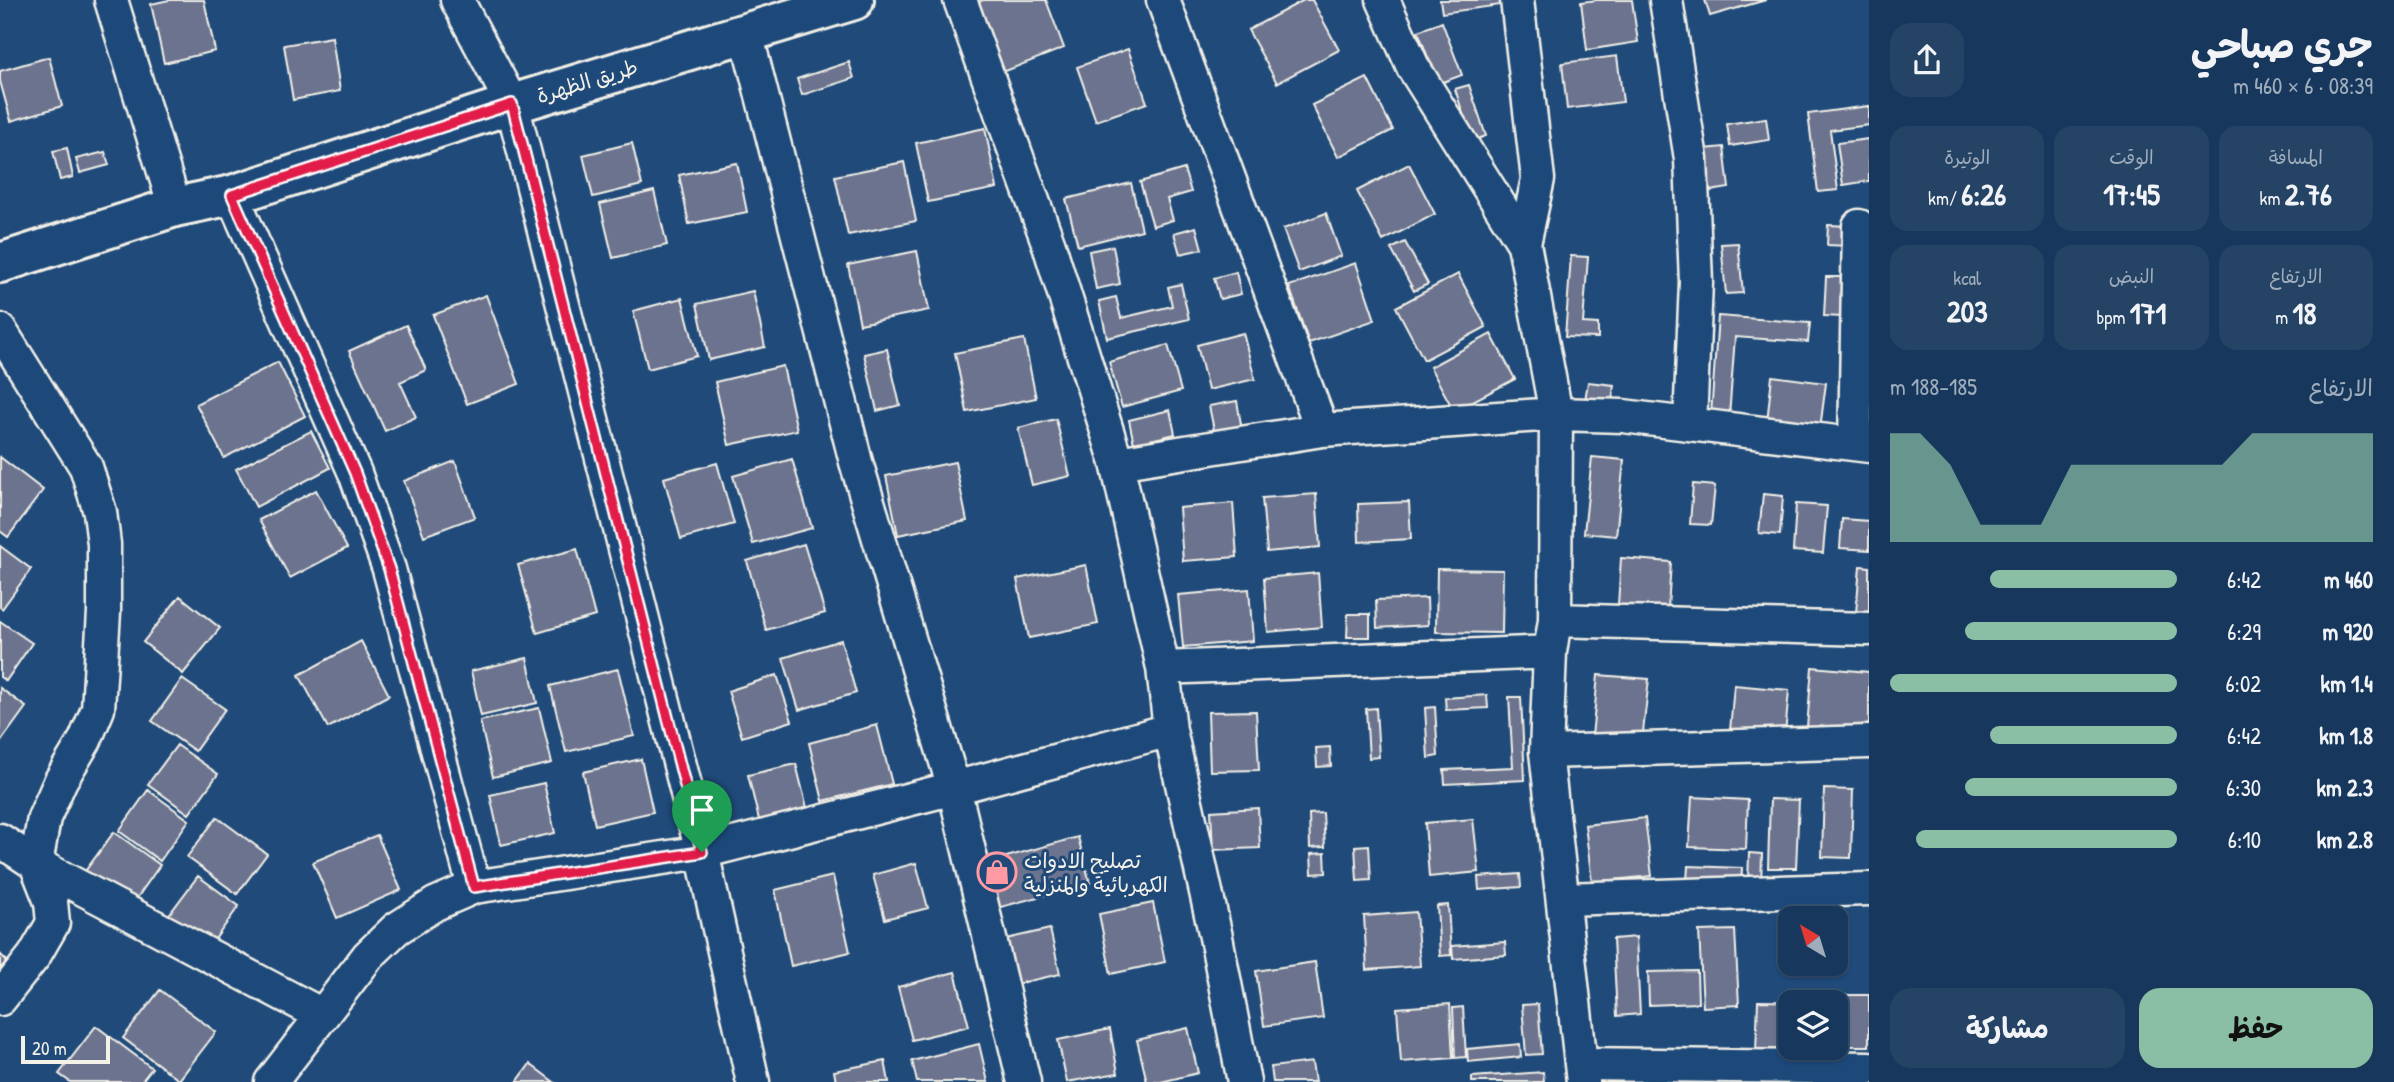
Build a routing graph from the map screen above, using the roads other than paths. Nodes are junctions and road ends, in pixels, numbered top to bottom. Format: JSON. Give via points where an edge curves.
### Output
{"nodes":[{"id":1,"x":111,"y":0,"type":"edge"},
{"id":2,"x":457,"y":0,"type":"edge"},
{"id":3,"x":854,"y":0,"type":"edge"},
{"id":4,"x":960,"y":0,"type":"edge"},
{"id":5,"x":1163,"y":0,"type":"edge"},
{"id":6,"x":1383,"y":0,"type":"edge"},
{"id":7,"x":1517,"y":0,"type":"edge"},
{"id":8,"x":1666,"y":0,"type":"edge"},
{"id":9,"x":746,"y":33,"type":"junction"},
{"id":10,"x":512,"y":104,"type":"junction"},
{"id":11,"x":232,"y":195,"type":"junction"},
{"id":12,"x":175,"y":207,"type":"junction"},
{"id":13,"x":1859,"y":226,"type":"dead end"},
{"id":14,"x":1524,"y":244,"type":"junction"},
{"id":15,"x":0,"y":263,"type":"edge"},
{"id":16,"x":0,"y":330,"type":"edge"},
{"id":17,"x":1556,"y":414,"type":"junction"},
{"id":18,"x":1690,"y":423,"type":"junction"},
{"id":19,"x":1322,"y":430,"type":"junction"},
{"id":20,"x":1862,"y":445,"type":"edge"},
{"id":21,"x":1117,"y":463,"type":"junction"},
{"id":22,"x":1555,"y":620,"type":"junction"},
{"id":23,"x":1869,"y":629,"type":"edge"},
{"id":24,"x":1550,"y":652,"type":"junction"},
{"id":25,"x":1163,"y":668,"type":"junction"},
{"id":26,"x":1170,"y":730,"type":"junction"},
{"id":27,"x":1869,"y":742,"type":"edge"},
{"id":28,"x":1546,"y":752,"type":"junction"},
{"id":29,"x":954,"y":788,"type":"junction"},
{"id":30,"x":0,"y":840,"type":"edge"},
{"id":31,"x":702,"y":852,"type":"junction"},
{"id":32,"x":36,"y":864,"type":"junction"},
{"id":33,"x":474,"y":887,"type":"junction"},
{"id":34,"x":1869,"y":889,"type":"edge"},
{"id":35,"x":1563,"y":899,"type":"junction"},
{"id":36,"x":0,"y":999,"type":"edge"},
{"id":37,"x":322,"y":1015,"type":"junction"},
{"id":38,"x":1869,"y":1068,"type":"edge"},
{"id":39,"x":1583,"y":1073,"type":"edge"},
{"id":40,"x":271,"y":1082,"type":"edge"},
{"id":41,"x":753,"y":1082,"type":"edge"},
{"id":42,"x":1024,"y":1082,"type":"edge"},
{"id":43,"x":1244,"y":1082,"type":"edge"}],
"edges":[{"from":1,"to":12,"type":"street"},
{"from":2,"to":10,"type":"street"},
{"from":3,"to":9,"type":"main road","name":"طريق الظهرة"},
{"from":4,"to":21,"type":"street","via":[[1049,245]]},
{"from":5,"to":19,"type":"street"},
{"from":6,"to":14,"type":"street","via":[[1413,67]]},
{"from":7,"to":14,"type":"street","via":[[1538,179]]},
{"from":8,"to":18,"type":"street","via":[[1691,159],[1696,282]]},
{"from":9,"to":10,"type":"main road","name":"طريق الظهرة"},
{"from":9,"to":29,"type":"street","via":[[856,462]]},
{"from":10,"to":11,"type":"main road","name":"طريق الظهرة"},
{"from":10,"to":31,"type":"street"},
{"from":11,"to":12,"type":"main road","name":"طريق الظهرة"},
{"from":11,"to":33,"type":"street","via":[[355,473],[389,569]]},
{"from":12,"to":15,"type":"main road","name":"طريق الظهرة"},
{"from":13,"to":20,"type":"street"},
{"from":14,"to":17,"type":"street"},
{"from":16,"to":32,"type":"street","via":[[86,467],[104,544],[98,709],[44,818]]},
{"from":17,"to":18,"type":"street"},
{"from":17,"to":19,"type":"street"},
{"from":17,"to":22,"type":"street"},
{"from":18,"to":20,"type":"street"},
{"from":19,"to":21,"type":"street"},
{"from":21,"to":25,"type":"street"},
{"from":22,"to":23,"type":"street"},
{"from":22,"to":24,"type":"street"},
{"from":24,"to":25,"type":"street"},
{"from":24,"to":28,"type":"street"},
{"from":25,"to":26,"type":"street"},
{"from":26,"to":29,"type":"street"},
{"from":26,"to":43,"type":"street"},
{"from":27,"to":28,"type":"street"},
{"from":28,"to":35,"type":"street"},
{"from":29,"to":31,"type":"street"},
{"from":29,"to":42,"type":"street"},
{"from":30,"to":32,"type":"street"},
{"from":31,"to":33,"type":"street"},
{"from":31,"to":41,"type":"street"},
{"from":32,"to":36,"type":"street","via":[[51,902],[52,923],[34,956]]},
{"from":32,"to":37,"type":"street"},
{"from":33,"to":37,"type":"street","via":[[435,904],[396,929],[368,956]]},
{"from":34,"to":35,"type":"street"},
{"from":35,"to":39,"type":"street"},
{"from":37,"to":40,"type":"street"},
{"from":38,"to":39,"type":"street"}]}
